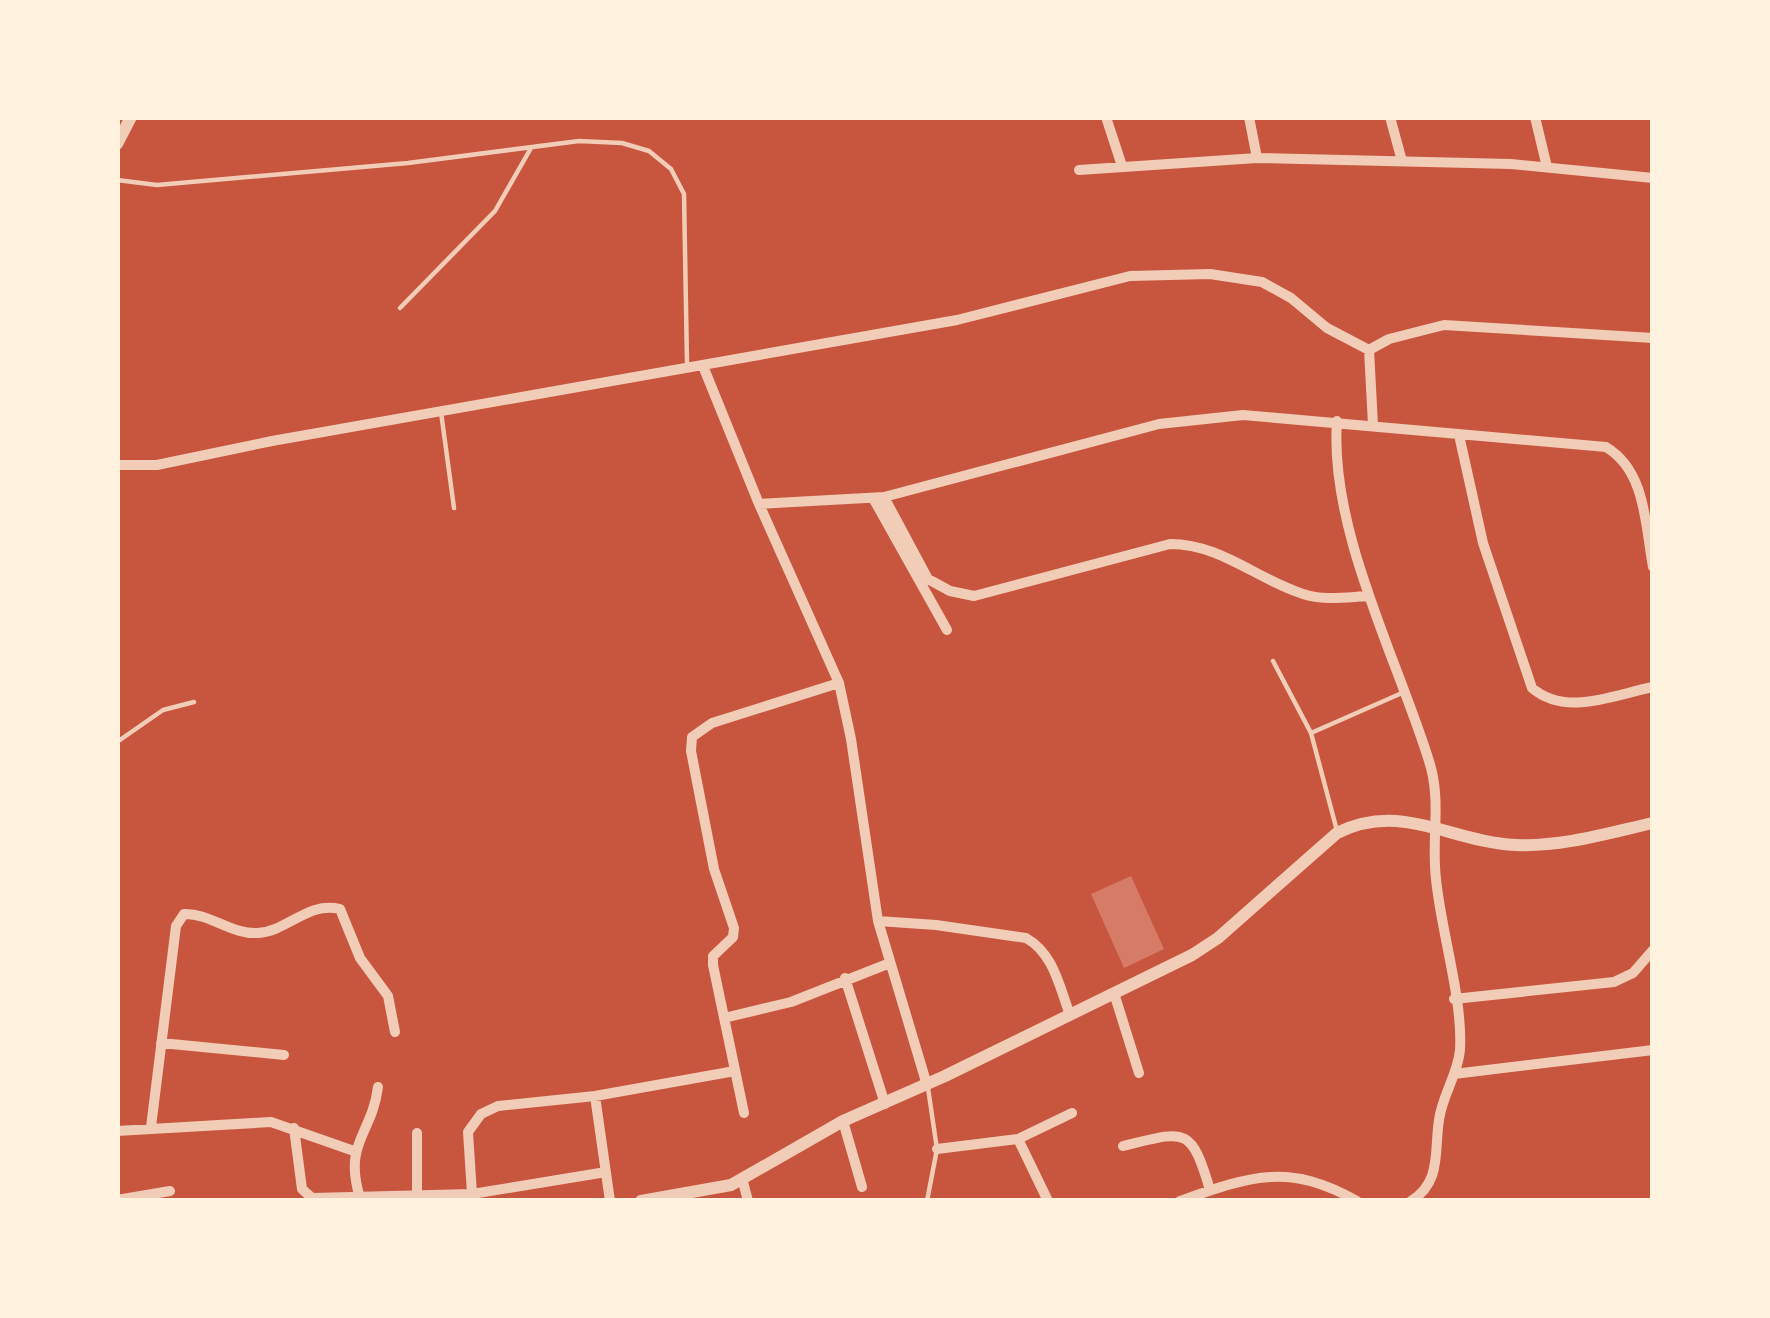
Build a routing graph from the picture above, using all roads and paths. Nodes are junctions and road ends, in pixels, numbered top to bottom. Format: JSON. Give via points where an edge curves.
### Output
{"nodes":[{"id":1,"x":131,"y":117,"type":"edge"},
{"id":2,"x":1106,"y":117,"type":"edge"},
{"id":3,"x":1250,"y":117,"type":"edge"},
{"id":4,"x":1390,"y":117,"type":"edge"},
{"id":5,"x":1535,"y":117,"type":"edge"},
{"id":6,"x":117,"y":144,"type":"edge"},
{"id":7,"x":531,"y":148,"type":"junction"},
{"id":8,"x":1257,"y":158,"type":"junction"},
{"id":9,"x":1402,"y":161,"type":"junction"},
{"id":10,"x":1122,"y":166,"type":"junction"},
{"id":11,"x":1547,"y":166,"type":"junction"},
{"id":12,"x":1079,"y":170,"type":"dead end"},
{"id":13,"x":1653,"y":178,"type":"edge"},
{"id":14,"x":117,"y":180,"type":"edge"},
{"id":15,"x":400,"y":308,"type":"dead end"},
{"id":16,"x":1653,"y":338,"type":"edge"},
{"id":17,"x":1369,"y":350,"type":"junction"},
{"id":18,"x":704,"y":366,"type":"junction"},
{"id":19,"x":687,"y":369,"type":"junction"},
{"id":20,"x":441,"y":412,"type":"junction"},
{"id":21,"x":1337,"y":421,"type":"junction"},
{"id":22,"x":1372,"y":425,"type":"junction"},
{"id":23,"x":1459,"y":435,"type":"junction"},
{"id":24,"x":117,"y":465,"type":"edge"},
{"id":25,"x":879,"y":498,"type":"junction"},
{"id":26,"x":759,"y":504,"type":"junction"},
{"id":27,"x":454,"y":508,"type":"dead end"},
{"id":28,"x":1653,"y":567,"type":"edge"},
{"id":29,"x":1369,"y":596,"type":"junction"},
{"id":30,"x":946,"y":630,"type":"dead end"},
{"id":31,"x":1273,"y":661,"type":"dead end"},
{"id":32,"x":839,"y":683,"type":"junction"},
{"id":33,"x":1653,"y":686,"type":"edge"},
{"id":34,"x":1402,"y":693,"type":"junction"},
{"id":35,"x":194,"y":702,"type":"dead end"},
{"id":36,"x":1311,"y":733,"type":"junction"},
{"id":37,"x":117,"y":742,"type":"edge"},
{"id":38,"x":1653,"y":823,"type":"edge"},
{"id":39,"x":1437,"y":830,"type":"junction"},
{"id":40,"x":1337,"y":833,"type":"junction"},
{"id":41,"x":878,"y":921,"type":"junction"},
{"id":42,"x":1653,"y":950,"type":"edge"},
{"id":43,"x":890,"y":963,"type":"junction"},
{"id":44,"x":845,"y":978,"type":"junction"},
{"id":45,"x":1114,"y":992,"type":"junction"},
{"id":46,"x":1454,"y":999,"type":"junction"},
{"id":47,"x":1069,"y":1012,"type":"junction"},
{"id":48,"x":724,"y":1018,"type":"junction"},
{"id":49,"x":394,"y":1032,"type":"dead end"},
{"id":50,"x":161,"y":1043,"type":"junction"},
{"id":51,"x":1653,"y":1050,"type":"edge"},
{"id":52,"x":284,"y":1054,"type":"dead end"},
{"id":53,"x":735,"y":1071,"type":"junction"},
{"id":54,"x":1138,"y":1073,"type":"dead end"},
{"id":55,"x":1454,"y":1074,"type":"junction"},
{"id":56,"x":927,"y":1084,"type":"junction"},
{"id":57,"x":378,"y":1087,"type":"dead end"},
{"id":58,"x":595,"y":1096,"type":"junction"},
{"id":59,"x":886,"y":1104,"type":"junction"},
{"id":60,"x":744,"y":1113,"type":"dead end"},
{"id":61,"x":1072,"y":1113,"type":"dead end"},
{"id":62,"x":843,"y":1121,"type":"junction"},
{"id":63,"x":151,"y":1127,"type":"junction"},
{"id":64,"x":294,"y":1128,"type":"junction"},
{"id":65,"x":117,"y":1131,"type":"edge"},
{"id":66,"x":417,"y":1133,"type":"dead end"},
{"id":67,"x":1018,"y":1139,"type":"junction"},
{"id":68,"x":1123,"y":1146,"type":"dead end"},
{"id":69,"x":937,"y":1149,"type":"junction"},
{"id":70,"x":354,"y":1151,"type":"junction"},
{"id":71,"x":606,"y":1172,"type":"junction"},
{"id":72,"x":742,"y":1178,"type":"junction"},
{"id":73,"x":862,"y":1187,"type":"dead end"},
{"id":74,"x":1210,"y":1190,"type":"junction"},
{"id":75,"x":170,"y":1191,"type":"dead end"},
{"id":76,"x":472,"y":1194,"type":"junction"},
{"id":77,"x":360,"y":1198,"type":"edge"},
{"id":78,"x":417,"y":1198,"type":"edge"},
{"id":79,"x":117,"y":1200,"type":"edge"},
{"id":80,"x":610,"y":1201,"type":"edge"},
{"id":81,"x":641,"y":1201,"type":"edge"},
{"id":82,"x":748,"y":1201,"type":"edge"},
{"id":83,"x":928,"y":1201,"type":"edge"},
{"id":84,"x":1048,"y":1201,"type":"edge"},
{"id":85,"x":1180,"y":1201,"type":"edge"},
{"id":86,"x":1357,"y":1201,"type":"edge"},
{"id":87,"x":1411,"y":1201,"type":"edge"}],
"edges":[{"from":1,"to":6,"type":"street"},
{"from":2,"to":10,"type":"street"},
{"from":3,"to":8,"type":"street"},
{"from":4,"to":9,"type":"street"},
{"from":5,"to":11,"type":"street"},
{"from":7,"to":14,"type":"lane","via":[[157,185]]},
{"from":7,"to":15,"type":"lane","via":[[495,211]]},
{"from":7,"to":19,"type":"lane","via":[[622,143],[671,169],[687,223]]},
{"from":8,"to":9,"type":"street"},
{"from":8,"to":10,"type":"street"},
{"from":9,"to":11,"type":"street"},
{"from":10,"to":12,"type":"street"},
{"from":11,"to":13,"type":"street"},
{"from":16,"to":17,"type":"street","via":[[1444,325]]},
{"from":17,"to":18,"type":"street","via":[[1262,282],[1162,275]]},
{"from":17,"to":22,"type":"street"},
{"from":18,"to":19,"type":"street"},
{"from":18,"to":26,"type":"street"},
{"from":19,"to":20,"type":"street"},
{"from":20,"to":24,"type":"street","via":[[157,465]]},
{"from":20,"to":27,"type":"lane"},
{"from":21,"to":22,"type":"street"},
{"from":21,"to":25,"type":"street","via":[[1243,415],[1159,424]]},
{"from":21,"to":29,"type":"street","via":[[1335,466]]},
{"from":22,"to":23,"type":"street"},
{"from":23,"to":28,"type":"street","via":[[1606,447],[1623,458],[1634,473]]},
{"from":23,"to":33,"type":"street","via":[[1483,543],[1532,688],[1564,705]]},
{"from":25,"to":26,"type":"street"},
{"from":25,"to":29,"type":"street","via":[[928,578],[974,596],[1188,544],[1300,593]]},
{"from":25,"to":30,"type":"street"},
{"from":26,"to":32,"type":"street"},
{"from":29,"to":34,"type":"street"},
{"from":31,"to":36,"type":"lane"},
{"from":32,"to":41,"type":"street"},
{"from":32,"to":48,"type":"street","via":[[712,723],[692,737],[734,928],[713,956]]},
{"from":34,"to":36,"type":"lane"},
{"from":34,"to":39,"type":"street","via":[[1432,773]]},
{"from":35,"to":37,"type":"lane","via":[[163,710]]},
{"from":36,"to":40,"type":"lane"},
{"from":38,"to":39,"type":"street","via":[[1519,845]]},
{"from":39,"to":40,"type":"street","via":[[1377,819]]},
{"from":39,"to":46,"type":"street"},
{"from":40,"to":45,"type":"street","via":[[1218,938]]},
{"from":41,"to":43,"type":"street"},
{"from":41,"to":47,"type":"street","via":[[1026,938],[1047,956]]},
{"from":42,"to":46,"type":"street","via":[[1614,982]]},
{"from":43,"to":44,"type":"street"},
{"from":43,"to":56,"type":"street"},
{"from":44,"to":48,"type":"street"},
{"from":44,"to":59,"type":"street"},
{"from":45,"to":47,"type":"street"},
{"from":45,"to":54,"type":"street"},
{"from":46,"to":55,"type":"street"},
{"from":47,"to":56,"type":"street"},
{"from":48,"to":53,"type":"street"},
{"from":49,"to":50,"type":"street","via":[[383,985],[352,943],[340,909],[328,906],[262,933],[184,914]]},
{"from":50,"to":52,"type":"street"},
{"from":50,"to":63,"type":"street"},
{"from":51,"to":55,"type":"street"},
{"from":53,"to":58,"type":"street"},
{"from":53,"to":60,"type":"street"},
{"from":55,"to":87,"type":"street","via":[[1432,1180]]},
{"from":56,"to":59,"type":"street"},
{"from":56,"to":69,"type":"lane"},
{"from":57,"to":70,"type":"street"},
{"from":58,"to":71,"type":"street"},
{"from":58,"to":76,"type":"street","via":[[481,1114],[468,1132]]},
{"from":59,"to":62,"type":"street"},
{"from":61,"to":67,"type":"street"},
{"from":62,"to":72,"type":"street"},
{"from":62,"to":73,"type":"street"},
{"from":63,"to":64,"type":"street"},
{"from":63,"to":65,"type":"street"},
{"from":64,"to":70,"type":"street"},
{"from":64,"to":77,"type":"street","via":[[306,1196]]},
{"from":66,"to":78,"type":"street"},
{"from":67,"to":69,"type":"street"},
{"from":67,"to":84,"type":"street"},
{"from":68,"to":74,"type":"street","via":[[1187,1138]]},
{"from":69,"to":83,"type":"lane"},
{"from":70,"to":77,"type":"street"},
{"from":71,"to":76,"type":"street"},
{"from":71,"to":80,"type":"street"},
{"from":72,"to":81,"type":"street"},
{"from":72,"to":82,"type":"street"},
{"from":74,"to":85,"type":"street"},
{"from":74,"to":86,"type":"street","via":[[1298,1175]]},
{"from":75,"to":79,"type":"street"},
{"from":76,"to":78,"type":"street"},
{"from":77,"to":78,"type":"street"}]}
